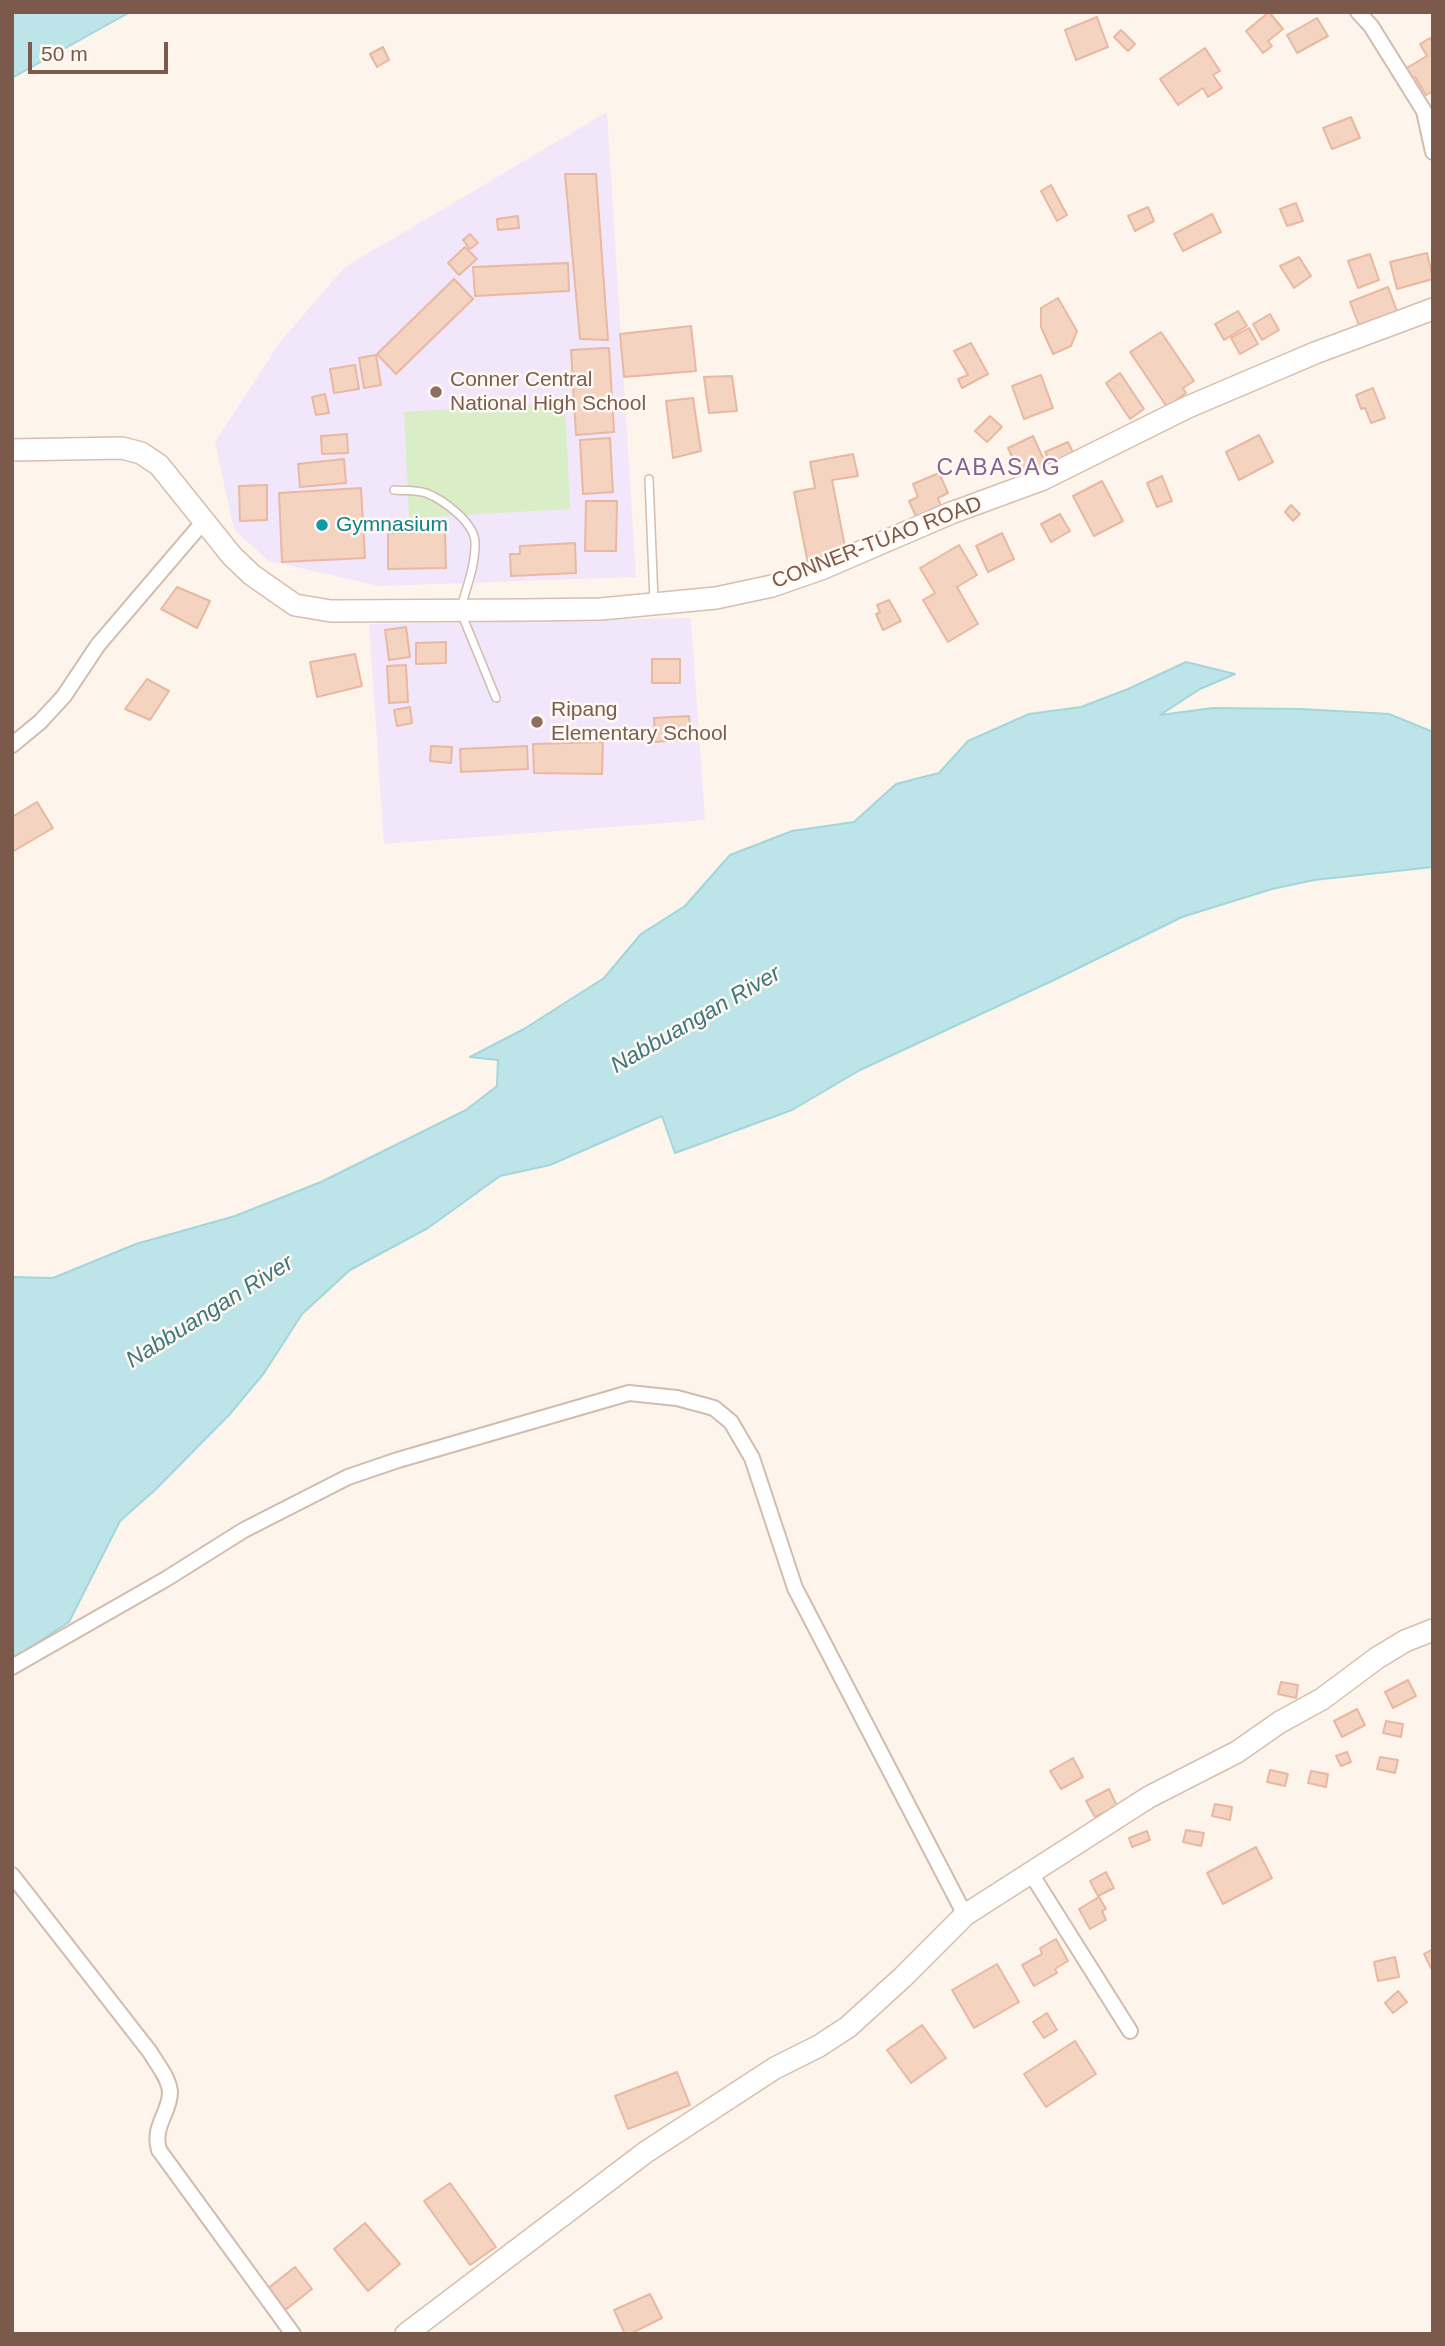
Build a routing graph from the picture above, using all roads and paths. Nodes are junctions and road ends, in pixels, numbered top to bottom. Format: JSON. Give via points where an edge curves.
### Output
{"nodes":[{"id":1,"x":1358,"y":12,"type":"edge"},
{"id":2,"x":1433,"y":152,"type":"edge"},
{"id":3,"x":1433,"y":309,"type":"edge"},
{"id":4,"x":12,"y":450,"type":"edge"},
{"id":5,"x":649,"y":479,"type":"dead end"},
{"id":6,"x":394,"y":490,"type":"dead end"},
{"id":7,"x":204,"y":522,"type":"junction"},
{"id":8,"x":654,"y":602,"type":"junction"},
{"id":9,"x":460,"y":610,"type":"junction"},
{"id":10,"x":496,"y":698,"type":"dead end"},
{"id":11,"x":12,"y":745,"type":"edge"},
{"id":12,"x":1433,"y":1630,"type":"edge"},
{"id":13,"x":12,"y":1667,"type":"edge"},
{"id":14,"x":1030,"y":1872,"type":"junction"},
{"id":15,"x":12,"y":1875,"type":"edge"},
{"id":16,"x":965,"y":1915,"type":"junction"},
{"id":17,"x":1130,"y":2031,"type":"dead end"},
{"id":18,"x":293,"y":2334,"type":"edge"},
{"id":19,"x":406,"y":2334,"type":"edge"}],
"edges":[{"from":1,"to":2,"type":"street","via":[[1424,111]]},
{"from":3,"to":8,"type":"main road","name":"CONNER-TUAO ROAD","via":[[1315,353],[1188,407],[1041,481],[951,513],[821,569],[716,598]]},
{"from":4,"to":7,"type":"main road","name":"CONNER-TUAO ROAD","via":[[122,448],[141,453],[159,465]]},
{"from":5,"to":8,"type":"lane"},
{"from":6,"to":9,"type":"lane","via":[[426,494],[463,517],[471,529],[475,541],[471,574]]},
{"from":7,"to":9,"type":"main road","name":"CONNER-TUAO ROAD","via":[[252,575],[295,605],[331,611]]},
{"from":7,"to":11,"type":"street","via":[[98,645],[64,696]]},
{"from":8,"to":9,"type":"main road","name":"CONNER-TUAO ROAD","via":[[601,609]]},
{"from":9,"to":10,"type":"lane"},
{"from":12,"to":14,"type":"main road","via":[[1405,1641],[1237,1752],[1149,1797]]},
{"from":13,"to":16,"type":"street","via":[[244,1530],[348,1477],[629,1393],[714,1408],[731,1422],[752,1458],[796,1588]]},
{"from":14,"to":16,"type":"main road"},
{"from":14,"to":17,"type":"street"},
{"from":15,"to":18,"type":"street","via":[[165,2076],[170,2095],[157,2133],[159,2150]]},
{"from":16,"to":19,"type":"main road","via":[[848,2027],[646,2152]]}]}
